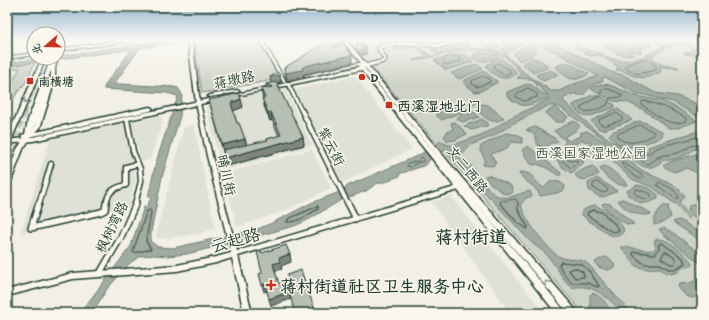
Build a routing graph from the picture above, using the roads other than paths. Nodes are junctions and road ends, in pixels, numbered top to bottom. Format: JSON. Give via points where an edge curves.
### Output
{"nodes":[{"id":1,"x":26,"y":55,"type":"edge"},
{"id":2,"x":192,"y":55,"type":"edge"},
{"id":3,"x":270,"y":55,"type":"edge"},
{"id":4,"x":352,"y":55,"type":"edge"},
{"id":5,"x":354,"y":55,"type":"edge"},
{"id":6,"x":383,"y":55,"type":"edge"},
{"id":7,"x":7,"y":58,"type":"edge"},
{"id":8,"x":40,"y":66,"type":"edge"},
{"id":9,"x":52,"y":66,"type":"edge"},
{"id":10,"x":362,"y":66,"type":"junction"},
{"id":11,"x":48,"y":82,"type":"tunnel mouth"},
{"id":12,"x":286,"y":82,"type":"junction"},
{"id":13,"x":197,"y":101,"type":"junction"},
{"id":14,"x":173,"y":107,"type":"junction"},
{"id":15,"x":127,"y":119,"type":"junction"},
{"id":16,"x":27,"y":137,"type":"junction"},
{"id":17,"x":7,"y":141,"type":"edge"},
{"id":18,"x":51,"y":164,"type":"dead end"},
{"id":19,"x":138,"y":164,"type":"junction"},
{"id":20,"x":7,"y":184,"type":"edge"},
{"id":21,"x":462,"y":187,"type":"junction"},
{"id":22,"x":356,"y":218,"type":"junction"},
{"id":23,"x":236,"y":254,"type":"junction"},
{"id":24,"x":100,"y":273,"type":"junction"},
{"id":25,"x":7,"y":293,"type":"edge"},
{"id":26,"x":248,"y":313,"type":"edge"},
{"id":27,"x":561,"y":313,"type":"edge"},
{"id":28,"x":573,"y":313,"type":"edge"}],
"edges":[{"from":1,"to":7,"type":"street"},
{"from":2,"to":13,"type":"street","name":"晴川街"},
{"from":3,"to":12,"type":"street","name":"紫云街"},
{"from":4,"to":10,"type":"main road","name":"文二西路"},
{"from":5,"to":10,"type":"main road","name":"文二西路"},
{"from":6,"to":10,"type":"street","via":[[384,61]]},
{"from":8,"to":17,"type":"main road","one_way":true},
{"from":9,"to":16,"type":"main road","via":[[53,80],[37,128]]},
{"from":10,"to":12,"type":"main road","name":"蒋墩路"},
{"from":10,"to":21,"type":"main road","name":"文二西路"},
{"from":11,"to":16,"type":"highway","via":[[38,114]]},
{"from":12,"to":13,"type":"main road","name":"蒋墩路"},
{"from":12,"to":22,"type":"street","name":"紫云街"},
{"from":13,"to":14,"type":"main road","name":"蒋墩路"},
{"from":13,"to":23,"type":"street","name":"晴川街"},
{"from":14,"to":15,"type":"main road","name":"蒋墩路"},
{"from":14,"to":16,"type":"main road","name":"蒋墩路"},
{"from":15,"to":16,"type":"main road","name":"蒋墩路","via":[[32,139]]},
{"from":15,"to":19,"type":"street","name":"枫树湾路"},
{"from":16,"to":17,"type":"main road","name":"蒋墩路"},
{"from":16,"to":20,"type":"main road"},
{"from":18,"to":19,"type":"street","via":[[31,228],[105,210],[108,192],[126,185],[126,167]]},
{"from":19,"to":24,"type":"street","name":"枫树湾路","via":[[140,182],[128,224]]},
{"from":21,"to":22,"type":"street","name":"云起路"},
{"from":21,"to":27,"type":"main road","name":"文二西路"},
{"from":28,"to":21,"type":"main road","name":"文二西路","one_way":true},
{"from":22,"to":23,"type":"street","name":"云起路"},
{"from":23,"to":24,"type":"street","name":"云起路","via":[[177,268]]},
{"from":23,"to":26,"type":"street","name":"晴川街"},
{"from":24,"to":25,"type":"street","name":"云起路","via":[[73,276]]}]}
